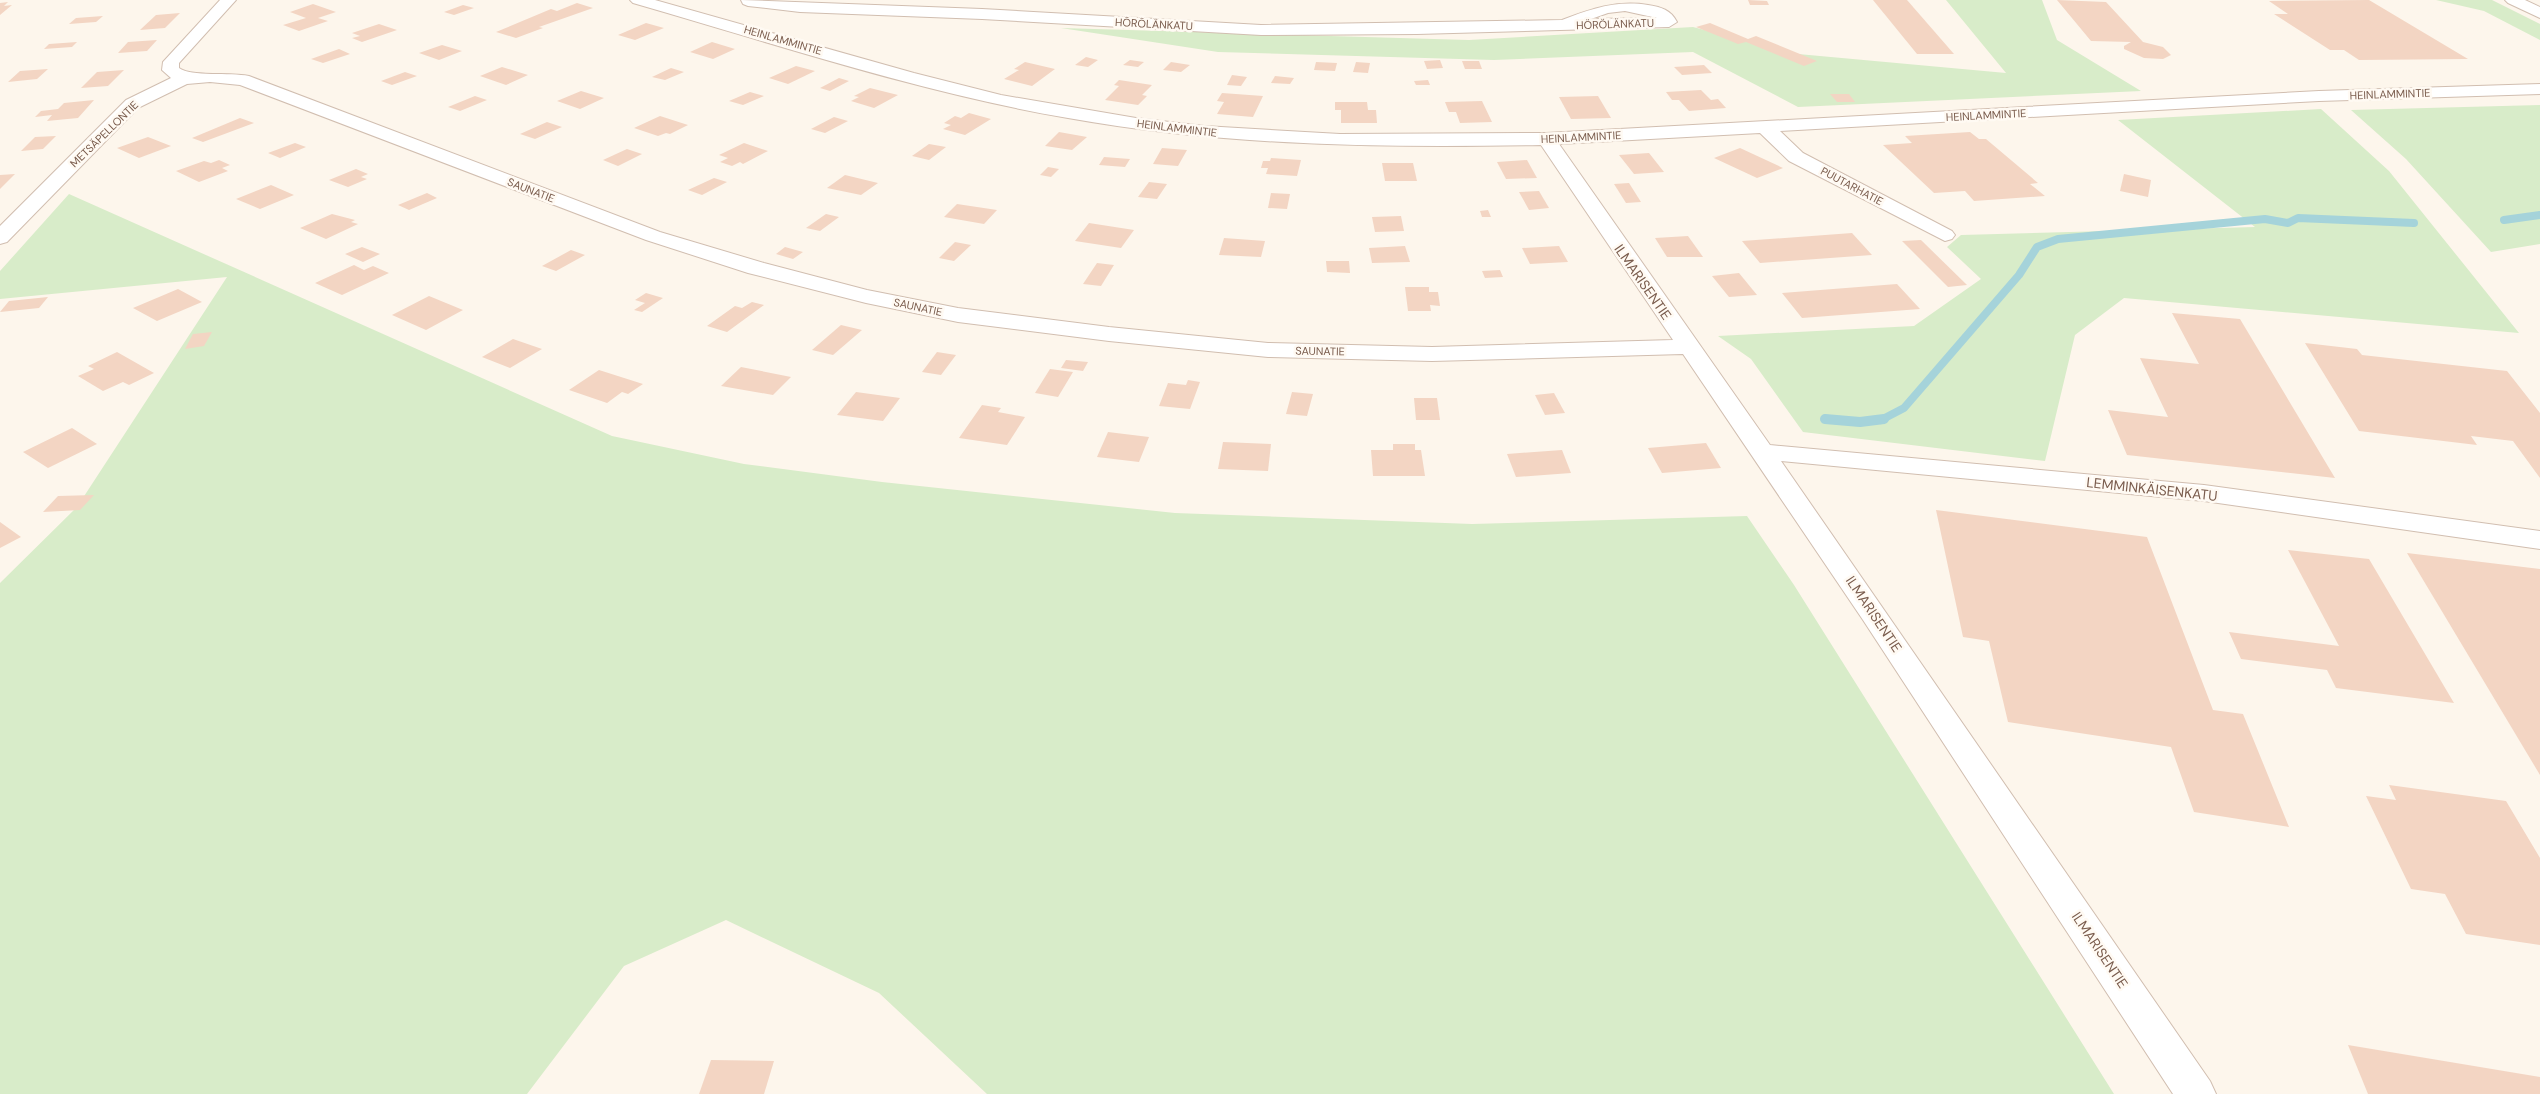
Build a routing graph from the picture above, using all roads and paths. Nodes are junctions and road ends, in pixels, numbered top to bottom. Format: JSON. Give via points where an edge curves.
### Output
{"nodes":[{"id":1,"x":228,"y":0,"type":"edge"},
{"id":2,"x":638,"y":0,"type":"edge"},
{"id":3,"x":2513,"y":0,"type":"edge"},
{"id":4,"x":774,"y":2,"type":"edge"},
{"id":5,"x":737,"y":8,"type":"edge"},
{"id":6,"x":2540,"y":13,"type":"edge"},
{"id":7,"x":1561,"y":26,"type":"junction"},
{"id":8,"x":183,"y":79,"type":"junction"},
{"id":9,"x":2540,"y":89,"type":"edge"},
{"id":10,"x":1765,"y":127,"type":"junction"},
{"id":11,"x":1546,"y":138,"type":"junction"},
{"id":12,"x":1945,"y":235,"type":"dead end"},
{"id":13,"x":0,"y":238,"type":"edge"},
{"id":14,"x":1688,"y":348,"type":"junction"},
{"id":15,"x":1763,"y":452,"type":"junction"},
{"id":16,"x":2540,"y":540,"type":"edge"},
{"id":17,"x":2196,"y":1094,"type":"edge"}],
"edges":[{"from":1,"to":8,"type":"street","via":[[171,62],[170,70]]},
{"from":2,"to":5,"type":"street","name":"HEINLAMMINTIE","via":[[703,17]]},
{"from":3,"to":6,"type":"street"},
{"from":4,"to":5,"type":"street","name":"HÖRÖLÄNKATU"},
{"from":4,"to":5,"type":"street"},
{"from":4,"to":7,"type":"street","name":"HÖRÖLÄNKATU","via":[[1261,30]]},
{"from":5,"to":11,"type":"street","name":"HEINLAMMINTIE","via":[[919,81],[1054,110],[1166,127],[1325,140]]},
{"from":7,"to":7,"type":"street","name":"HÖRÖLÄNKATU","via":[[1630,23],[1670,22],[1662,13],[1631,4],[1615,4]]},
{"from":8,"to":13,"type":"street","name":"METSÄPELLONTIE","via":[[132,104]]},
{"from":8,"to":14,"type":"street","name":"SAUNATIE","via":[[243,80],[653,236],[756,268],[958,315],[1268,350],[1432,354]]},
{"from":9,"to":10,"type":"street","name":"HEINLAMMINTIE","via":[[2319,96]]},
{"from":10,"to":11,"type":"street","name":"HEINLAMMINTIE"},
{"from":10,"to":12,"type":"street","name":"PUUTARHATIE","via":[[1796,157]]},
{"from":11,"to":14,"type":"street","name":"ILMARISENTIE"},
{"from":14,"to":15,"type":"street","name":"ILMARISENTIE"},
{"from":15,"to":16,"type":"street","name":"LEMMINKÄISENKATU","via":[[2204,493]]},
{"from":15,"to":17,"type":"street","name":"ILMARISENTIE"}]}
